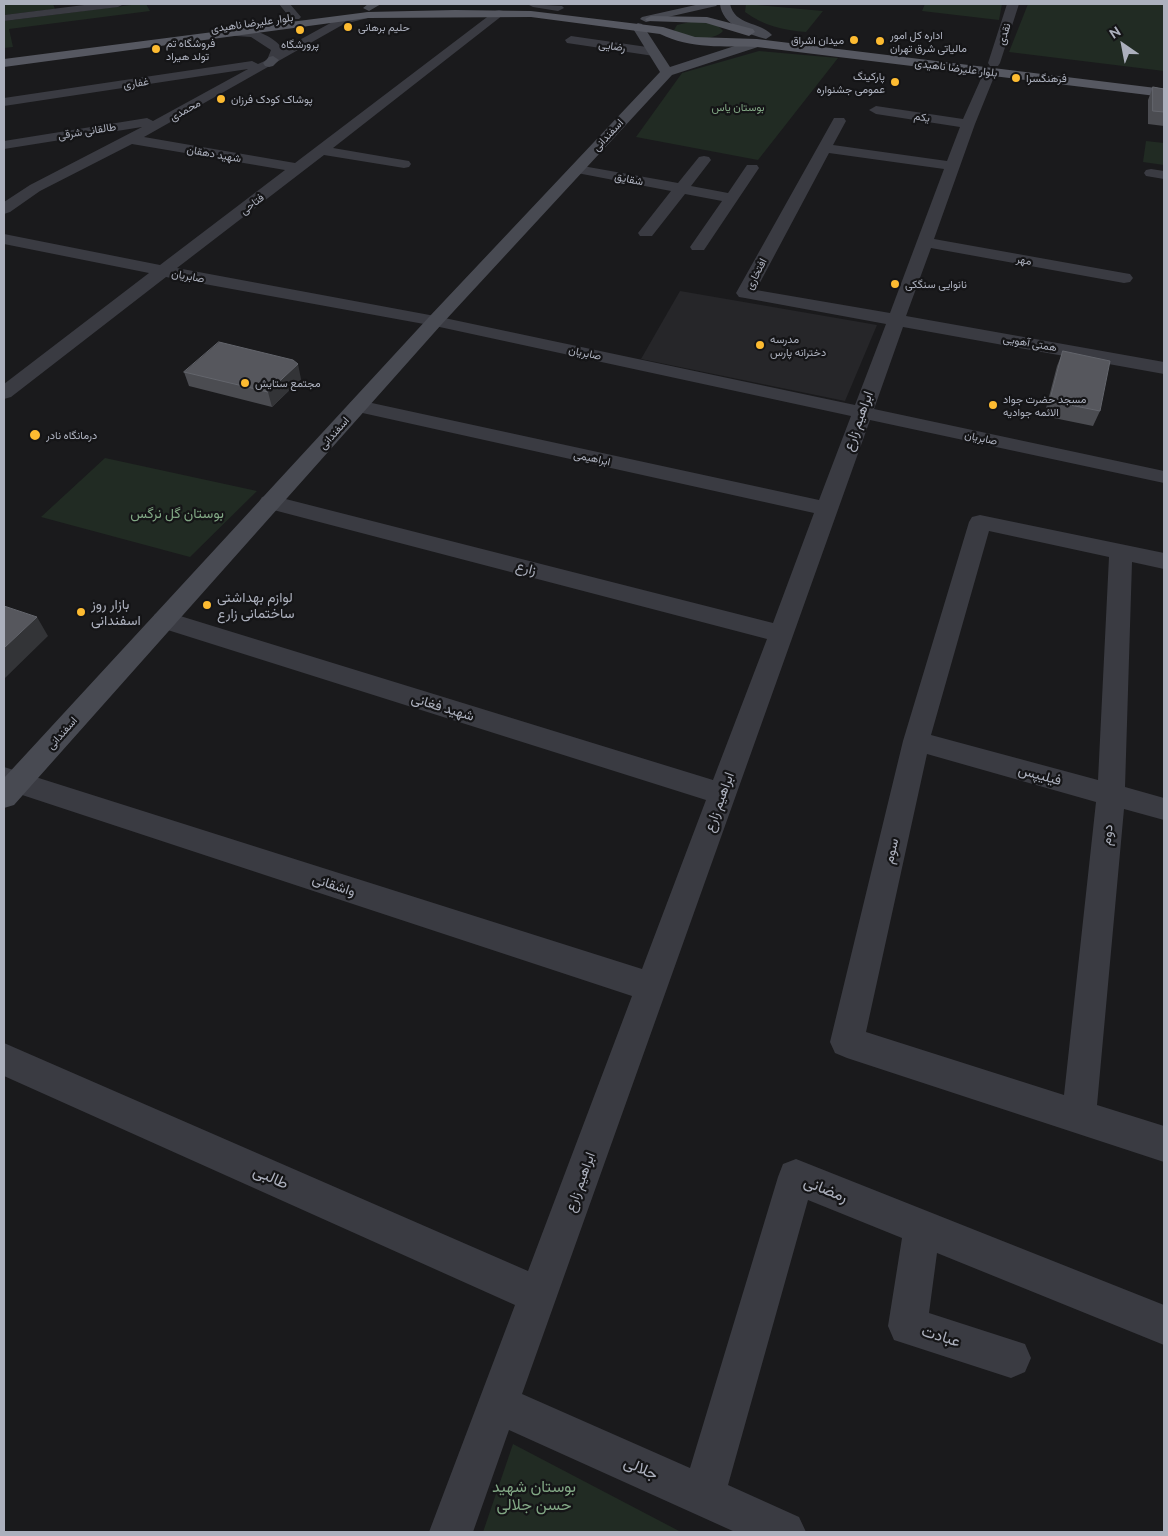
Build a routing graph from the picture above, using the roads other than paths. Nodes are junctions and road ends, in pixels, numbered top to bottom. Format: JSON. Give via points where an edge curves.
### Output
{"nodes":[{"id":1,"x":118,"y":4,"type":"edge"},
{"id":2,"x":284,"y":4,"type":"edge"},
{"id":3,"x":533,"y":4,"type":"edge"},
{"id":4,"x":712,"y":4,"type":"edge"},
{"id":5,"x":720,"y":4,"type":"edge"},
{"id":6,"x":725,"y":4,"type":"edge"},
{"id":7,"x":1013,"y":4,"type":"edge"},
{"id":8,"x":558,"y":8,"type":"junction"},
{"id":9,"x":371,"y":9,"type":"edge"},
{"id":10,"x":494,"y":10,"type":"edge"},
{"id":11,"x":295,"y":17,"type":"junction"},
{"id":12,"x":4,"y":18,"type":"edge"},
{"id":13,"x":682,"y":21,"type":"junction"},
{"id":14,"x":642,"y":23,"type":"junction"},
{"id":15,"x":226,"y":32,"type":"junction"},
{"id":16,"x":761,"y":39,"type":"junction"},
{"id":17,"x":571,"y":40,"type":"dead end"},
{"id":18,"x":654,"y":52,"type":"junction"},
{"id":19,"x":4,"y":56,"type":"edge"},
{"id":20,"x":938,"y":56,"type":"junction"},
{"id":21,"x":271,"y":62,"type":"junction"},
{"id":22,"x":4,"y":63,"type":"edge"},
{"id":23,"x":926,"y":64,"type":"junction"},
{"id":24,"x":971,"y":65,"type":"junction"},
{"id":25,"x":992,"y":68,"type":"junction"},
{"id":26,"x":668,"y":72,"type":"junction"},
{"id":27,"x":1164,"y":84,"type":"edge"},
{"id":28,"x":1164,"y":93,"type":"edge"},
{"id":29,"x":4,"y":102,"type":"edge"},
{"id":30,"x":876,"y":110,"type":"dead end"},
{"id":31,"x":170,"y":118,"type":"junction"},
{"id":32,"x":839,"y":121,"type":"dead end"},
{"id":33,"x":968,"y":124,"type":"junction"},
{"id":34,"x":130,"y":139,"type":"junction"},
{"id":35,"x":4,"y":145,"type":"edge"},
{"id":36,"x":824,"y":148,"type":"junction"},
{"id":37,"x":322,"y":150,"type":"junction"},
{"id":38,"x":704,"y":160,"type":"dead end"},
{"id":39,"x":404,"y":164,"type":"dead end"},
{"id":40,"x":952,"y":166,"type":"junction"},
{"id":41,"x":298,"y":168,"type":"junction"},
{"id":42,"x":752,"y":168,"type":"dead end"},
{"id":43,"x":576,"y":169,"type":"junction"},
{"id":44,"x":35,"y":188,"type":"junction"},
{"id":45,"x":681,"y":189,"type":"junction"},
{"id":46,"x":4,"y":193,"type":"edge"},
{"id":47,"x":732,"y":198,"type":"junction"},
{"id":48,"x":4,"y":209,"type":"edge"},
{"id":49,"x":646,"y":233,"type":"dead end"},
{"id":50,"x":4,"y":239,"type":"edge"},
{"id":51,"x":924,"y":242,"type":"junction"},
{"id":52,"x":698,"y":247,"type":"dead end"},
{"id":53,"x":163,"y":271,"type":"junction"},
{"id":54,"x":1124,"y":278,"type":"dead end"},
{"id":55,"x":849,"y":297,"type":"dead end"},
{"id":56,"x":899,"y":313,"type":"junction"},
{"id":57,"x":435,"y":321,"type":"junction"},
{"id":58,"x":1164,"y":368,"type":"edge"},
{"id":59,"x":4,"y":393,"type":"edge"},
{"id":60,"x":358,"y":406,"type":"junction"},
{"id":61,"x":861,"y":412,"type":"junction"},
{"id":62,"x":1164,"y":477,"type":"edge"},
{"id":63,"x":270,"y":502,"type":"junction"},
{"id":64,"x":827,"y":509,"type":"junction"},
{"id":65,"x":1122,"y":552,"type":"junction"},
{"id":66,"x":1164,"y":561,"type":"edge"},
{"id":67,"x":164,"y":620,"type":"junction"},
{"id":68,"x":781,"y":634,"type":"junction"},
{"id":69,"x":916,"y":741,"type":"junction"},
{"id":70,"x":8,"y":786,"type":"edge"},
{"id":71,"x":722,"y":794,"type":"junction"},
{"id":72,"x":1111,"y":795,"type":"junction"},
{"id":73,"x":1164,"y":809,"type":"edge"},
{"id":74,"x":651,"y":987,"type":"junction"},
{"id":75,"x":4,"y":1058,"type":"edge"},
{"id":76,"x":1079,"y":1117,"type":"junction"},
{"id":77,"x":1164,"y":1144,"type":"edge"},
{"id":78,"x":922,"y":1228,"type":"junction"},
{"id":79,"x":538,"y":1295,"type":"junction"},
{"id":80,"x":1164,"y":1325,"type":"edge"},
{"id":81,"x":1011,"y":1358,"type":"dead end"},
{"id":82,"x":498,"y":1404,"type":"junction"},
{"id":83,"x":703,"y":1496,"type":"junction"},
{"id":84,"x":451,"y":1532,"type":"edge"},
{"id":85,"x":784,"y":1532,"type":"edge"}],
"edges":[{"from":1,"to":12,"type":"street"},
{"from":2,"to":11,"type":"street"},
{"from":3,"to":8,"type":"street"},
{"from":4,"to":14,"type":"main road"},
{"from":5,"to":13,"type":"main road"},
{"from":6,"to":16,"type":"main road","via":[[730,18]]},
{"from":7,"to":25,"type":"street","name":"نقدی"},
{"from":8,"to":10,"type":"main road","name":"بلوار علیرضا ناهیدی"},
{"from":8,"to":14,"type":"main road","name":"بلوار علیرضا ناهیدی"},
{"from":9,"to":10,"type":"main road","name":"بلوار علیرضا ناهیدی"},
{"from":9,"to":11,"type":"main road","name":"بلوار علیرضا ناهیدی"},
{"from":9,"to":15,"type":"main road","name":"بلوار علیرضا ناهیدی"},
{"from":9,"to":21,"type":"street","name":"محمدی","via":[[340,22]]},
{"from":10,"to":14,"type":"main road","name":"بلوار علیرضا ناهیدی"},
{"from":10,"to":37,"type":"street","name":"فتاحی"},
{"from":11,"to":19,"type":"main road","name":"بلوار علیرضا ناهیدی"},
{"from":13,"to":14,"type":"main road","name":"بلوار علیرضا ناهیدی"},
{"from":13,"to":16,"type":"main road","name":"بلوار علیرضا ناهیدی","via":[[707,20]]},
{"from":14,"to":16,"type":"main road","name":"بلوار علیرضا ناهیدی","via":[[690,40]]},
{"from":14,"to":18,"type":"main road"},
{"from":15,"to":21,"type":"street","via":[[263,36],[277,48]]},
{"from":15,"to":22,"type":"main road","name":"بلوار علیرضا ناهیدی"},
{"from":16,"to":20,"type":"main road","name":"بلوار علیرضا ناهیدی"},
{"from":16,"to":23,"type":"main road","name":"بلوار علیرضا ناهیدی"},
{"from":16,"to":26,"type":"main road"},
{"from":17,"to":18,"type":"street","name":"رضایی"},
{"from":18,"to":26,"type":"main road"},
{"from":20,"to":23,"type":"main road","via":[[940,61]]},
{"from":20,"to":24,"type":"main road","name":"بلوار علیرضا ناهیدی"},
{"from":21,"to":29,"type":"street","name":"غفاری"},
{"from":21,"to":31,"type":"street","name":"محمدی"},
{"from":23,"to":24,"type":"main road","name":"بلوار علیرضا ناهیدی"},
{"from":24,"to":25,"type":"main road","name":"بلوار علیرضا ناهیدی"},
{"from":25,"to":27,"type":"main road","name":"بلوار علیرضا ناهیدی"},
{"from":25,"to":28,"type":"main road","name":"بلوار علیرضا ناهیدی"},
{"from":25,"to":33,"type":"street","name":"ابراهیم زارع"},
{"from":26,"to":43,"type":"main road","name":"اسفندانی"},
{"from":30,"to":33,"type":"street","name":"یکم"},
{"from":31,"to":34,"type":"street","name":"محمدی"},
{"from":31,"to":35,"type":"street","name":"طالقانی شرقی"},
{"from":32,"to":36,"type":"street","name":"افتخاری"},
{"from":33,"to":40,"type":"street","name":"ابراهیم زارع"},
{"from":34,"to":41,"type":"street","name":"شهید دهقان"},
{"from":34,"to":44,"type":"street","name":"محمدی"},
{"from":36,"to":40,"type":"street"},
{"from":36,"to":56,"type":"street","name":"افتخاری","via":[[745,293]]},
{"from":37,"to":39,"type":"street"},
{"from":37,"to":41,"type":"street","name":"فتاحی"},
{"from":38,"to":45,"type":"street"},
{"from":40,"to":51,"type":"street","name":"ابراهیم زارع"},
{"from":41,"to":53,"type":"street","name":"فتاحی"},
{"from":42,"to":47,"type":"street"},
{"from":43,"to":45,"type":"street","name":"شقایق"},
{"from":43,"to":57,"type":"main road","name":"اسفندانی"},
{"from":44,"to":46,"type":"street"},
{"from":44,"to":48,"type":"street","name":"محمدی"},
{"from":45,"to":47,"type":"street","name":"شقایق"},
{"from":45,"to":49,"type":"street"},
{"from":47,"to":52,"type":"street"},
{"from":50,"to":53,"type":"street","name":"صابریان"},
{"from":51,"to":54,"type":"street","name":"مهر"},
{"from":51,"to":56,"type":"street","name":"ابراهیم زارع"},
{"from":53,"to":57,"type":"street","name":"صابریان"},
{"from":53,"to":59,"type":"street","name":"فتاحی"},
{"from":55,"to":56,"type":"street"},
{"from":56,"to":58,"type":"street","name":"همتی آهویی"},
{"from":56,"to":61,"type":"street","name":"ابراهیم زارع"},
{"from":57,"to":60,"type":"main road","name":"اسفندانی"},
{"from":57,"to":61,"type":"street","name":"صابریان"},
{"from":60,"to":63,"type":"main road","name":"اسفندانی"},
{"from":60,"to":64,"type":"street","name":"ابراهیمی"},
{"from":61,"to":62,"type":"street","name":"صابریان"},
{"from":61,"to":64,"type":"street","name":"ابراهیم زارع"},
{"from":63,"to":67,"type":"main road","name":"اسفندانی"},
{"from":63,"to":68,"type":"street","name":"زارع"},
{"from":64,"to":68,"type":"street","name":"ابراهیم زارع"},
{"from":65,"to":66,"type":"street","name":"سوم"},
{"from":65,"to":69,"type":"street","name":"سوم","via":[[980,522]]},
{"from":65,"to":72,"type":"street","name":"دوم"},
{"from":67,"to":70,"type":"main road","name":"اسفندانی"},
{"from":67,"to":71,"type":"street","name":"شهید فغانی"},
{"from":68,"to":71,"type":"street","name":"ابراهیم زارع"},
{"from":69,"to":72,"type":"street","name":"فیلیپس"},
{"from":69,"to":76,"type":"street","name":"سوم","via":[[847,1042]]},
{"from":70,"to":74,"type":"street","name":"واشقانی"},
{"from":71,"to":74,"type":"street","name":"ابراهیم زارع"},
{"from":72,"to":73,"type":"street","name":"فیلیپس"},
{"from":72,"to":76,"type":"street","name":"دوم"},
{"from":74,"to":79,"type":"street","name":"ابراهیم زارع"},
{"from":75,"to":79,"type":"street","name":"طالبی"},
{"from":76,"to":77,"type":"street","name":"سوم"},
{"from":78,"to":80,"type":"street","name":"رمضانی"},
{"from":78,"to":81,"type":"street","name":"عبادت","via":[[908,1326]]},
{"from":78,"to":83,"type":"street","name":"رمضانی","via":[[796,1177]]},
{"from":79,"to":82,"type":"street","name":"ابراهیم زارع"},
{"from":82,"to":83,"type":"street","name":"جلالی"},
{"from":82,"to":84,"type":"street","name":"ابراهیم زارع"},
{"from":83,"to":85,"type":"street","name":"جلالی"}]}
